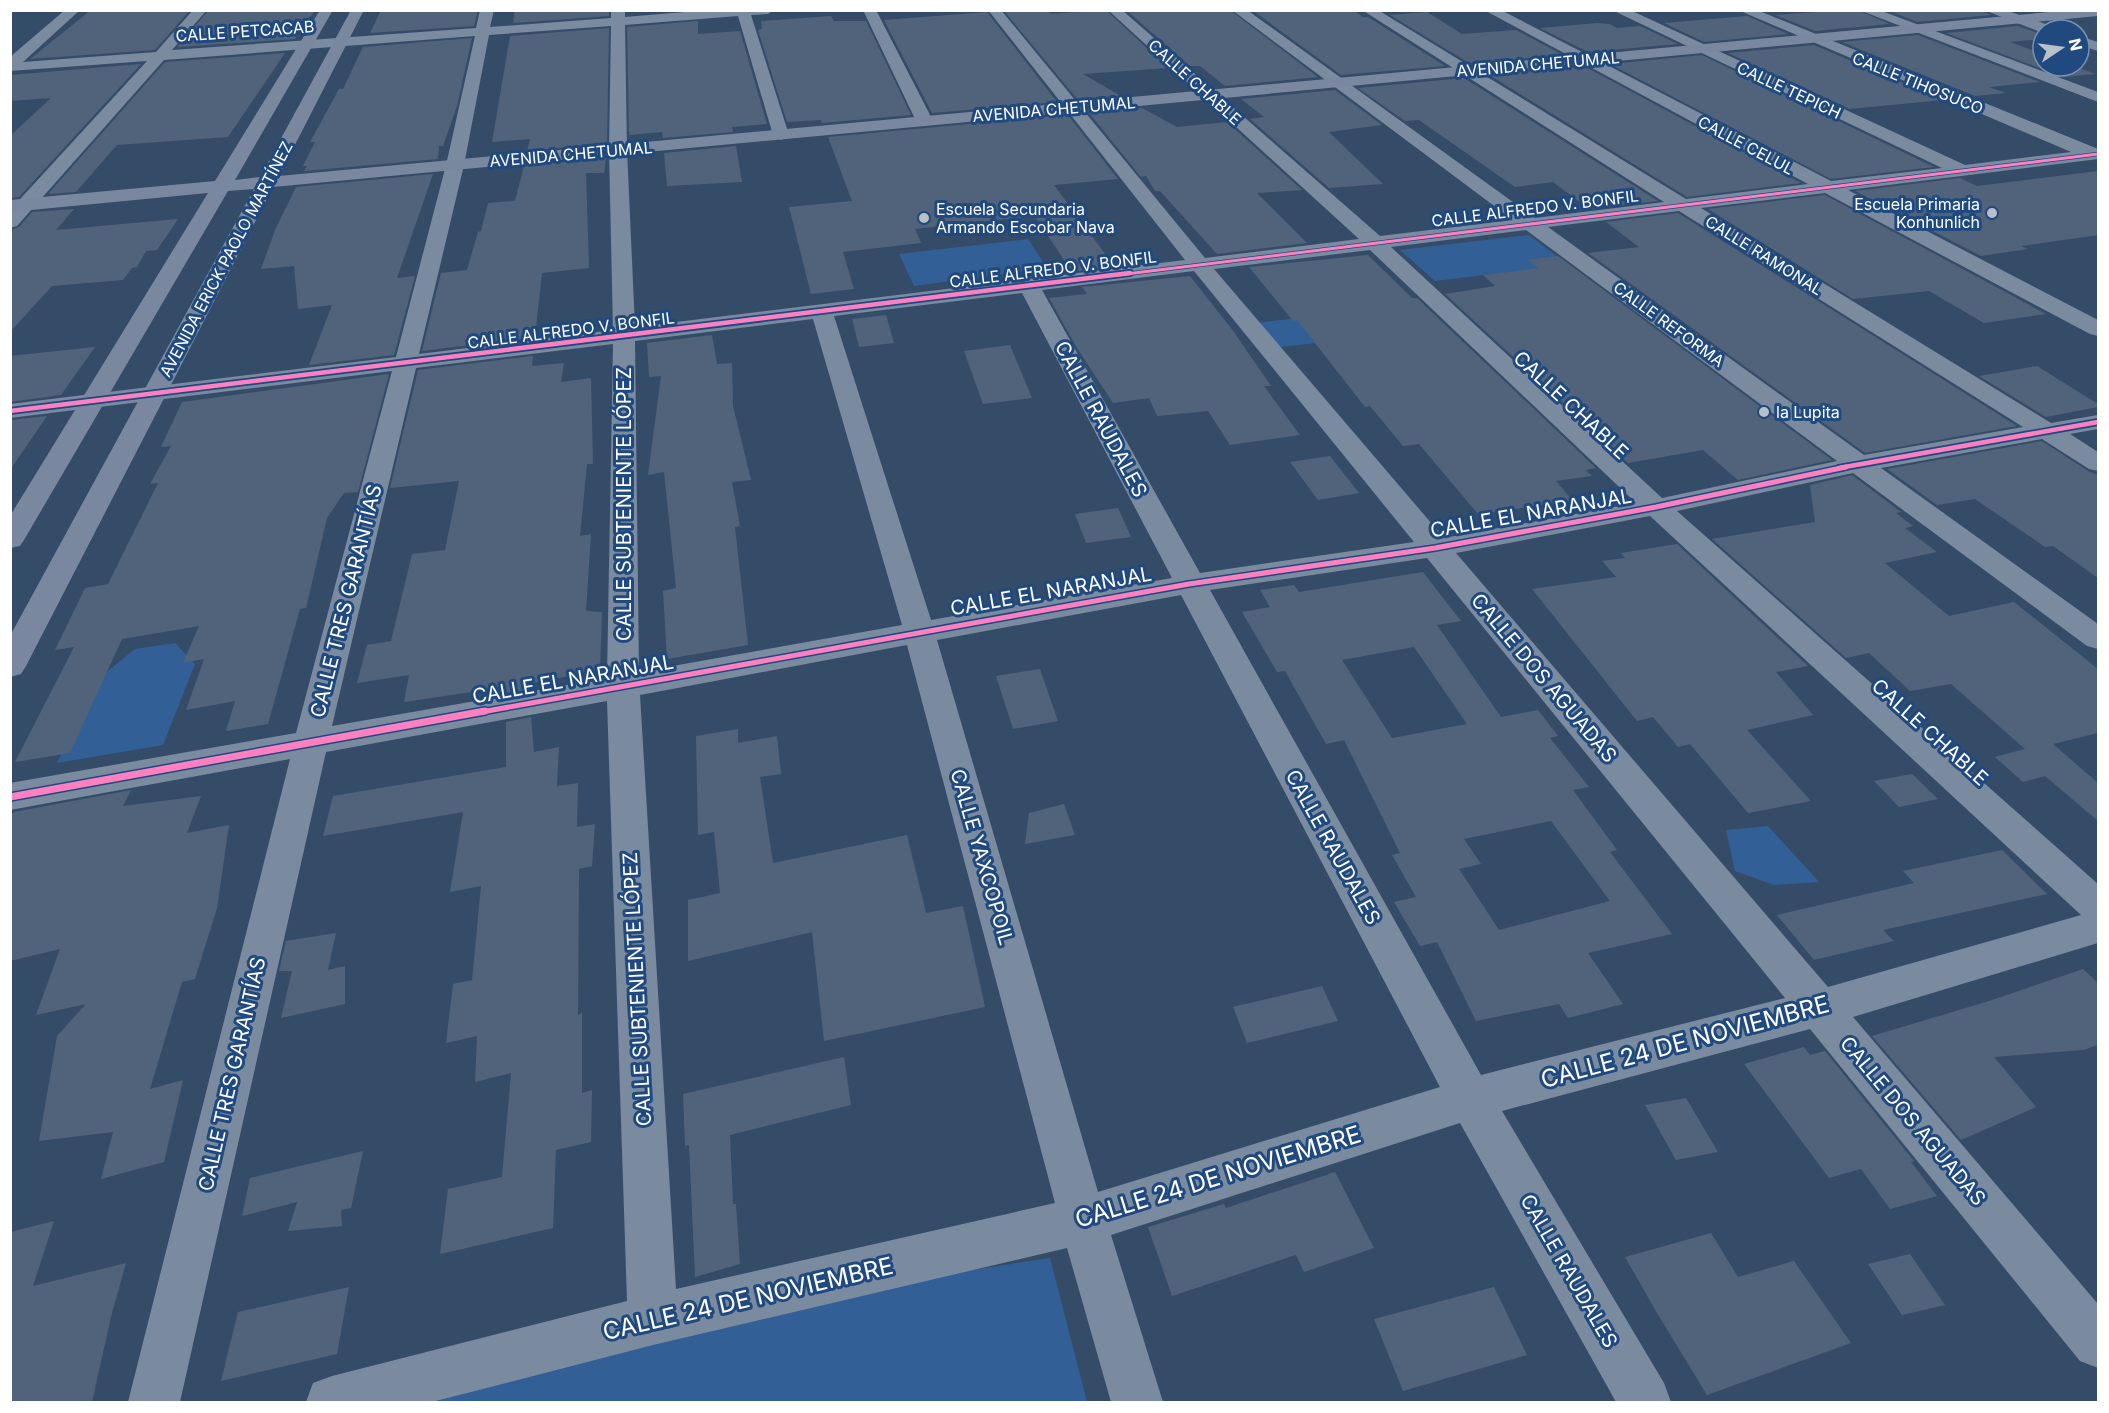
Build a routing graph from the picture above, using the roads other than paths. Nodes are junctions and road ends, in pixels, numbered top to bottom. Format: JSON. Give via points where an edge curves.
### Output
{"nodes":[{"id":1,"x":74,"y":10,"type":"edge"},
{"id":2,"x":201,"y":10,"type":"edge"},
{"id":3,"x":327,"y":10,"type":"edge"},
{"id":4,"x":358,"y":10,"type":"edge"},
{"id":5,"x":768,"y":10,"type":"edge"},
{"id":6,"x":869,"y":10,"type":"edge"},
{"id":7,"x":994,"y":10,"type":"edge"},
{"id":8,"x":1114,"y":10,"type":"edge"},
{"id":9,"x":1238,"y":10,"type":"edge"},
{"id":10,"x":1368,"y":10,"type":"edge"},
{"id":11,"x":1490,"y":10,"type":"edge"},
{"id":12,"x":1618,"y":10,"type":"edge"},
{"id":13,"x":1744,"y":10,"type":"edge"},
{"id":14,"x":1865,"y":10,"type":"edge"},
{"id":15,"x":743,"y":11,"type":"edge"},
{"id":16,"x":1994,"y":12,"type":"edge"},
{"id":17,"x":2090,"y":14,"type":"edge"},
{"id":18,"x":2025,"y":15,"type":"edge"},
{"id":19,"x":618,"y":16,"type":"edge"},
{"id":20,"x":485,"y":21,"type":"edge"},
{"id":21,"x":1898,"y":23,"type":"junction"},
{"id":22,"x":1914,"y":30,"type":"junction"},
{"id":23,"x":1796,"y":32,"type":"junction"},
{"id":24,"x":1812,"y":39,"type":"junction"},
{"id":25,"x":341,"y":42,"type":"junction"},
{"id":26,"x":307,"y":45,"type":"junction"},
{"id":27,"x":1694,"y":46,"type":"junction"},
{"id":28,"x":163,"y":55,"type":"junction"},
{"id":29,"x":1577,"y":57,"type":"junction"},
{"id":30,"x":10,"y":66,"type":"edge"},
{"id":31,"x":1460,"y":67,"type":"junction"},
{"id":32,"x":1334,"y":79,"type":"junction"},
{"id":33,"x":1204,"y":91,"type":"junction"},
{"id":34,"x":2098,"y":97,"type":"edge"},
{"id":35,"x":1068,"y":104,"type":"junction"},
{"id":36,"x":922,"y":117,"type":"junction"},
{"id":37,"x":779,"y":130,"type":"junction"},
{"id":38,"x":618,"y":145,"type":"junction"},
{"id":39,"x":2096,"y":154,"type":"edge"},
{"id":40,"x":456,"y":160,"type":"junction"},
{"id":41,"x":1961,"y":170,"type":"junction"},
{"id":42,"x":270,"y":177,"type":"junction"},
{"id":43,"x":225,"y":182,"type":"junction"},
{"id":44,"x":1827,"y":188,"type":"junction"},
{"id":45,"x":10,"y":197,"type":"edge"},
{"id":46,"x":24,"y":202,"type":"edge"},
{"id":47,"x":1682,"y":204,"type":"junction"},
{"id":48,"x":10,"y":222,"type":"edge"},
{"id":49,"x":1530,"y":222,"type":"junction"},
{"id":50,"x":1374,"y":242,"type":"junction"},
{"id":51,"x":1199,"y":264,"type":"junction"},
{"id":52,"x":1029,"y":286,"type":"junction"},
{"id":53,"x":822,"y":312,"type":"junction"},
{"id":54,"x":2098,"y":329,"type":"edge"},
{"id":55,"x":624,"y":337,"type":"junction"},
{"id":56,"x":405,"y":364,"type":"junction"},
{"id":57,"x":154,"y":394,"type":"junction"},
{"id":58,"x":94,"y":401,"type":"junction"},
{"id":59,"x":10,"y":411,"type":"edge"},
{"id":60,"x":2098,"y":422,"type":"edge"},
{"id":61,"x":2046,"y":431,"type":"junction"},
{"id":62,"x":2098,"y":463,"type":"edge"},
{"id":63,"x":1858,"y":464,"type":"junction"},
{"id":64,"x":1656,"y":507,"type":"junction"},
{"id":65,"x":10,"y":540,"type":"edge"},
{"id":66,"x":1435,"y":548,"type":"junction"},
{"id":67,"x":1190,"y":584,"type":"junction"},
{"id":68,"x":919,"y":631,"type":"junction"},
{"id":69,"x":2098,"y":639,"type":"edge"},
{"id":70,"x":10,"y":666,"type":"edge"},
{"id":71,"x":623,"y":687,"type":"junction"},
{"id":72,"x":311,"y":742,"type":"junction"},
{"id":73,"x":10,"y":797,"type":"edge"},
{"id":74,"x":2098,"y":907,"type":"edge"},
{"id":75,"x":2098,"y":927,"type":"edge"},
{"id":76,"x":1819,"y":1008,"type":"junction"},
{"id":77,"x":1470,"y":1099,"type":"junction"},
{"id":78,"x":1083,"y":1220,"type":"junction"},
{"id":79,"x":653,"y":1320,"type":"junction"},
{"id":80,"x":2098,"y":1343,"type":"edge"},
{"id":81,"x":154,"y":1402,"type":"edge"},
{"id":82,"x":332,"y":1402,"type":"edge"},
{"id":83,"x":1137,"y":1402,"type":"edge"},
{"id":84,"x":1645,"y":1402,"type":"edge"}],
"edges":[{"from":1,"to":30,"type":"street"},
{"from":2,"to":28,"type":"street"},
{"from":3,"to":26,"type":"main road","name":"AVENIDA ERICK PAOLO MARTÍNEZ"},
{"from":4,"to":25,"type":"main road","name":"AVENIDA ERICK PAOLO MARTÍNEZ"},
{"from":5,"to":15,"type":"street","name":"CALLE PETCACAB"},
{"from":6,"to":36,"type":"street"},
{"from":7,"to":35,"type":"street","name":"CALLE DOS AGUADAS"},
{"from":8,"to":33,"type":"street","name":"CALLE CHABLE"},
{"from":9,"to":32,"type":"street","name":"CALLE REFORMA"},
{"from":10,"to":31,"type":"street","name":"CALLE RAMONAL"},
{"from":11,"to":29,"type":"street","name":"CALLE CELUL"},
{"from":12,"to":27,"type":"street","name":"CALLE TEPICH"},
{"from":13,"to":23,"type":"street","name":"CALLE TIHOSUCO"},
{"from":14,"to":21,"type":"street"},
{"from":15,"to":19,"type":"street","name":"CALLE PETCACAB"},
{"from":15,"to":37,"type":"street"},
{"from":16,"to":18,"type":"main road","name":"AVENIDA CHETUMAL"},
{"from":16,"to":21,"type":"main road","name":"AVENIDA CHETUMAL"},
{"from":17,"to":18,"type":"main road","name":"AVENIDA CHETUMAL"},
{"from":18,"to":22,"type":"main road","name":"AVENIDA CHETUMAL"},
{"from":19,"to":20,"type":"street","name":"CALLE PETCACAB"},
{"from":19,"to":38,"type":"street","name":"CALLE SUBTENIENTE LÓPEZ"},
{"from":20,"to":25,"type":"street","name":"CALLE PETCACAB"},
{"from":20,"to":40,"type":"street","name":"CALLE TRES GARANTÍAS"},
{"from":21,"to":22,"type":"street"},
{"from":21,"to":23,"type":"main road","name":"AVENIDA CHETUMAL"},
{"from":22,"to":24,"type":"main road","name":"AVENIDA CHETUMAL"},
{"from":22,"to":34,"type":"street"},
{"from":23,"to":24,"type":"street","name":"CALLE TIHOSUCO"},
{"from":23,"to":27,"type":"main road","name":"AVENIDA CHETUMAL"},
{"from":24,"to":27,"type":"main road","name":"AVENIDA CHETUMAL"},
{"from":24,"to":39,"type":"street","name":"CALLE TIHOSUCO"},
{"from":25,"to":26,"type":"street","name":"CALLE PETCACAB"},
{"from":25,"to":42,"type":"main road","name":"AVENIDA ERICK PAOLO MARTÍNEZ"},
{"from":26,"to":28,"type":"street","name":"CALLE PETCACAB"},
{"from":26,"to":43,"type":"main road","name":"AVENIDA ERICK PAOLO MARTÍNEZ"},
{"from":27,"to":29,"type":"main road","name":"AVENIDA CHETUMAL"},
{"from":27,"to":41,"type":"street","name":"CALLE TEPICH"},
{"from":28,"to":30,"type":"street","name":"CALLE PETCACAB"},
{"from":28,"to":46,"type":"street"},
{"from":29,"to":31,"type":"main road","name":"AVENIDA CHETUMAL"},
{"from":29,"to":44,"type":"street","name":"CALLE CELUL"},
{"from":31,"to":32,"type":"main road","name":"AVENIDA CHETUMAL"},
{"from":31,"to":47,"type":"street","name":"CALLE RAMONAL"},
{"from":32,"to":33,"type":"main road","name":"AVENIDA CHETUMAL"},
{"from":32,"to":49,"type":"street","name":"CALLE REFORMA"},
{"from":33,"to":35,"type":"main road","name":"AVENIDA CHETUMAL"},
{"from":33,"to":50,"type":"street","name":"CALLE CHABLE"},
{"from":35,"to":36,"type":"main road","name":"AVENIDA CHETUMAL"},
{"from":35,"to":51,"type":"street","name":"CALLE DOS AGUADAS"},
{"from":36,"to":37,"type":"main road","name":"AVENIDA CHETUMAL"},
{"from":37,"to":38,"type":"main road","name":"AVENIDA CHETUMAL"},
{"from":38,"to":40,"type":"main road","name":"AVENIDA CHETUMAL"},
{"from":38,"to":55,"type":"street","name":"CALLE SUBTENIENTE LÓPEZ"},
{"from":39,"to":41,"type":"street","name":"CALLE ALFREDO V. BONFIL"},
{"from":40,"to":42,"type":"main road","name":"AVENIDA CHETUMAL"},
{"from":40,"to":56,"type":"street","name":"CALLE TRES GARANTÍAS"},
{"from":41,"to":44,"type":"street","name":"CALLE ALFREDO V. BONFIL"},
{"from":42,"to":43,"type":"main road","name":"AVENIDA CHETUMAL"},
{"from":42,"to":57,"type":"main road","name":"AVENIDA ERICK PAOLO MARTÍNEZ"},
{"from":43,"to":46,"type":"main road","name":"AVENIDA CHETUMAL"},
{"from":43,"to":58,"type":"main road","name":"AVENIDA ERICK PAOLO MARTÍNEZ"},
{"from":44,"to":47,"type":"street","name":"CALLE ALFREDO V. BONFIL"},
{"from":44,"to":54,"type":"street","name":"CALLE CELUL"},
{"from":45,"to":46,"type":"main road","name":"AVENIDA CHETUMAL"},
{"from":46,"to":48,"type":"street"},
{"from":47,"to":49,"type":"street","name":"CALLE ALFREDO V. BONFIL"},
{"from":47,"to":61,"type":"street","name":"CALLE RAMONAL"},
{"from":49,"to":50,"type":"street","name":"CALLE ALFREDO V. BONFIL"},
{"from":49,"to":63,"type":"street","name":"CALLE REFORMA"},
{"from":50,"to":51,"type":"street","name":"CALLE ALFREDO V. BONFIL"},
{"from":50,"to":64,"type":"street","name":"CALLE CHABLE"},
{"from":51,"to":52,"type":"street","name":"CALLE ALFREDO V. BONFIL"},
{"from":51,"to":66,"type":"street","name":"CALLE DOS AGUADAS"},
{"from":52,"to":53,"type":"street","name":"CALLE ALFREDO V. BONFIL"},
{"from":52,"to":67,"type":"street","name":"CALLE RAUDALES"},
{"from":53,"to":55,"type":"street","name":"CALLE ALFREDO V. BONFIL"},
{"from":53,"to":68,"type":"street","name":"CALLE YAXCOPOIL"},
{"from":55,"to":56,"type":"street","name":"CALLE ALFREDO V. BONFIL"},
{"from":55,"to":71,"type":"street","name":"CALLE SUBTENIENTE LÓPEZ"},
{"from":56,"to":57,"type":"street","name":"CALLE ALFREDO V. BONFIL"},
{"from":56,"to":72,"type":"street","name":"CALLE TRES GARANTÍAS"},
{"from":57,"to":58,"type":"street","name":"CALLE ALFREDO V. BONFIL"},
{"from":57,"to":70,"type":"main road","name":"AVENIDA ERICK PAOLO MARTÍNEZ"},
{"from":58,"to":59,"type":"street","name":"CALLE ALFREDO V. BONFIL"},
{"from":58,"to":65,"type":"main road","name":"AVENIDA ERICK PAOLO MARTÍNEZ"},
{"from":60,"to":61,"type":"street","name":"CALLE EL NARANJAL"},
{"from":61,"to":62,"type":"street","name":"CALLE RAMONAL"},
{"from":61,"to":63,"type":"street","name":"CALLE EL NARANJAL"},
{"from":63,"to":64,"type":"street","name":"CALLE EL NARANJAL"},
{"from":63,"to":69,"type":"street","name":"CALLE REFORMA"},
{"from":64,"to":66,"type":"street","name":"CALLE EL NARANJAL"},
{"from":64,"to":74,"type":"street","name":"CALLE CHABLE"},
{"from":66,"to":67,"type":"street","name":"CALLE EL NARANJAL"},
{"from":66,"to":76,"type":"street","name":"CALLE DOS AGUADAS"},
{"from":67,"to":68,"type":"street","name":"CALLE EL NARANJAL"},
{"from":67,"to":77,"type":"street","name":"CALLE RAUDALES"},
{"from":68,"to":71,"type":"street","name":"CALLE EL NARANJAL"},
{"from":68,"to":78,"type":"street","name":"CALLE YAXCOPOIL"},
{"from":71,"to":72,"type":"street","name":"CALLE EL NARANJAL"},
{"from":71,"to":79,"type":"street","name":"CALLE SUBTENIENTE LÓPEZ"},
{"from":72,"to":73,"type":"street","name":"CALLE EL NARANJAL"},
{"from":72,"to":81,"type":"street","name":"CALLE TRES GARANTÍAS"},
{"from":75,"to":76,"type":"street","name":"CALLE 24 DE NOVIEMBRE"},
{"from":76,"to":77,"type":"street","name":"CALLE 24 DE NOVIEMBRE"},
{"from":76,"to":80,"type":"street","name":"CALLE DOS AGUADAS"},
{"from":77,"to":78,"type":"street","name":"CALLE 24 DE NOVIEMBRE"},
{"from":77,"to":84,"type":"street","name":"CALLE RAUDALES"},
{"from":78,"to":79,"type":"street","name":"CALLE 24 DE NOVIEMBRE"},
{"from":78,"to":83,"type":"street","name":"CALLE YAXCOPOIL"},
{"from":79,"to":82,"type":"street","name":"CALLE 24 DE NOVIEMBRE"}]}
